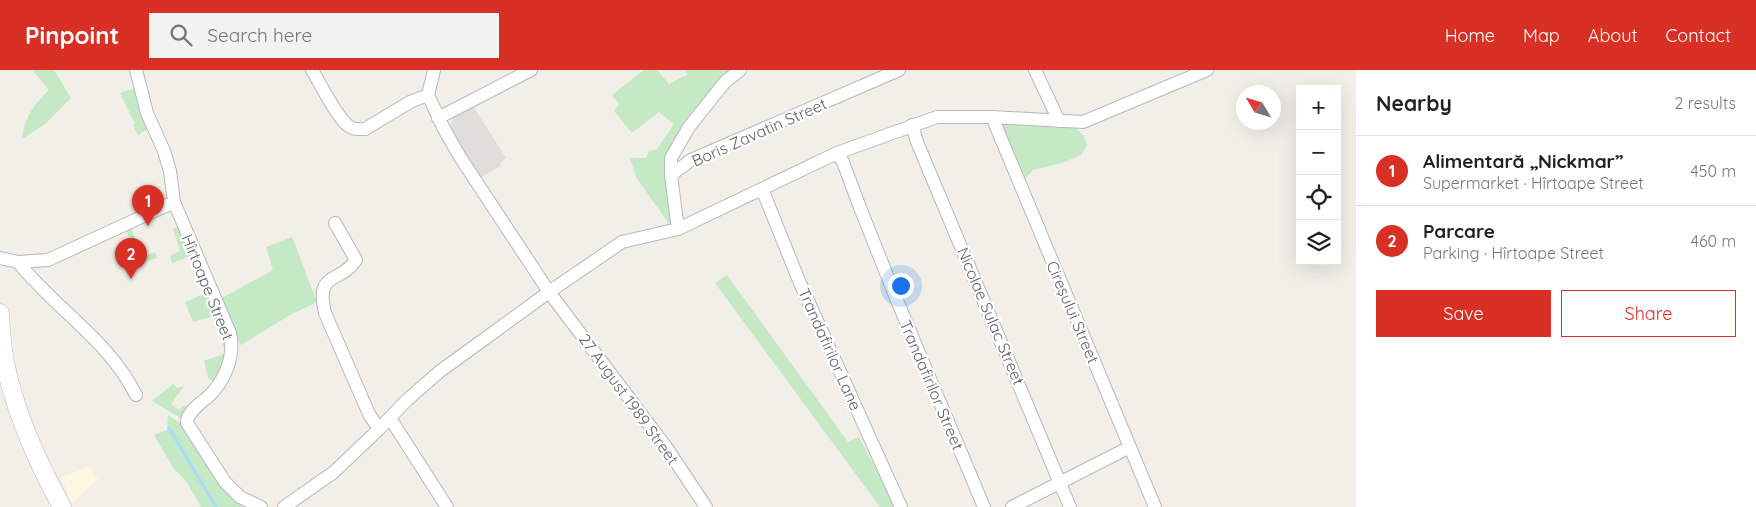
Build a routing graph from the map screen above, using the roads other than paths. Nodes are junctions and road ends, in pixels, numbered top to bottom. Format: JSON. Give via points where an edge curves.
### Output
{"nodes":[{"id":1,"x":136,"y":70,"type":"edge"},
{"id":2,"x":312,"y":70,"type":"edge"},
{"id":3,"x":434,"y":70,"type":"edge"},
{"id":4,"x":531,"y":70,"type":"edge"},
{"id":5,"x":740,"y":70,"type":"edge"},
{"id":6,"x":899,"y":70,"type":"edge"},
{"id":7,"x":1035,"y":70,"type":"edge"},
{"id":8,"x":1207,"y":70,"type":"edge"},
{"id":9,"x":428,"y":95,"type":"junction"},
{"id":10,"x":992,"y":117,"type":"junction"},
{"id":11,"x":438,"y":118,"type":"junction"},
{"id":12,"x":1059,"y":121,"type":"junction"},
{"id":13,"x":912,"y":125,"type":"junction"},
{"id":14,"x":837,"y":152,"type":"junction"},
{"id":15,"x":671,"y":175,"type":"junction"},
{"id":16,"x":762,"y":189,"type":"junction"},
{"id":17,"x":174,"y":202,"type":"junction"},
{"id":18,"x":335,"y":223,"type":"dead end"},
{"id":19,"x":678,"y":229,"type":"junction"},
{"id":20,"x":0,"y":258,"type":"edge"},
{"id":21,"x":18,"y":262,"type":"junction"},
{"id":22,"x":549,"y":292,"type":"junction"},
{"id":23,"x":0,"y":313,"type":"edge"},
{"id":24,"x":3,"y":366,"type":"edge"},
{"id":25,"x":136,"y":395,"type":"dead end"},
{"id":26,"x":390,"y":418,"type":"junction"},
{"id":27,"x":379,"y":429,"type":"junction"},
{"id":28,"x":1130,"y":448,"type":"junction"},
{"id":29,"x":1061,"y":482,"type":"junction"},
{"id":30,"x":62,"y":507,"type":"edge"},
{"id":31,"x":262,"y":507,"type":"edge"},
{"id":32,"x":284,"y":507,"type":"edge"},
{"id":33,"x":447,"y":507,"type":"edge"},
{"id":34,"x":706,"y":507,"type":"edge"},
{"id":35,"x":901,"y":507,"type":"edge"},
{"id":36,"x":984,"y":507,"type":"edge"},
{"id":37,"x":1012,"y":507,"type":"edge"},
{"id":38,"x":1070,"y":507,"type":"edge"},
{"id":39,"x":1155,"y":507,"type":"edge"}],
"edges":[{"from":1,"to":17,"type":"street","name":"Hîrtoape Street","via":[[146,113],[170,171]]},
{"from":2,"to":9,"type":"street","via":[[342,120],[357,129],[365,129]]},
{"from":3,"to":9,"type":"street"},
{"from":4,"to":11,"type":"street"},
{"from":5,"to":15,"type":"street","via":[[725,82],[689,127],[671,158]]},
{"from":6,"to":15,"type":"street","name":"Boris Zavatin Street","via":[[691,160]]},
{"from":7,"to":12,"type":"street"},
{"from":8,"to":12,"type":"street","via":[[1083,122]]},
{"from":9,"to":11,"type":"street","name":"27 August 1989 Street"},
{"from":10,"to":12,"type":"street"},
{"from":10,"to":13,"type":"street","via":[[937,117]]},
{"from":10,"to":28,"type":"street","name":"Cireşului Street"},
{"from":11,"to":22,"type":"street","name":"27 August 1989 Street"},
{"from":13,"to":14,"type":"street"},
{"from":13,"to":29,"type":"street","name":"Nicolae Sulac Street"},
{"from":14,"to":16,"type":"street"},
{"from":14,"to":36,"type":"street","name":"Trandafirilor Street","via":[[844,162],[859,206]]},
{"from":15,"to":19,"type":"street"},
{"from":16,"to":19,"type":"street"},
{"from":16,"to":35,"type":"street","name":"Trandafirilor Lane","via":[[800,283]]},
{"from":17,"to":21,"type":"street","via":[[48,260]]},
{"from":17,"to":31,"type":"street","name":"Hîrtoape Street","via":[[233,344],[222,378],[213,392],[190,414],[187,424],[225,482],[240,497]]},
{"from":18,"to":27,"type":"street","via":[[356,260],[326,284],[322,299],[325,313],[369,414]]},
{"from":19,"to":22,"type":"street","via":[[622,242]]},
{"from":20,"to":21,"type":"street"},
{"from":21,"to":25,"type":"street","via":[[46,294],[111,356]]},
{"from":22,"to":26,"type":"street","via":[[439,372]]},
{"from":22,"to":34,"type":"street","name":"27 August 1989 Street","via":[[666,447]]},
{"from":23,"to":24,"type":"street"},
{"from":24,"to":30,"type":"street","via":[[26,430]]},
{"from":26,"to":27,"type":"street"},
{"from":26,"to":33,"type":"street"},
{"from":27,"to":32,"type":"street","via":[[334,472]]},
{"from":28,"to":29,"type":"street"},
{"from":28,"to":39,"type":"street","name":"Cireşului Street"},
{"from":29,"to":37,"type":"street"},
{"from":29,"to":38,"type":"street","name":"Nicolae Sulac Street"}]}
